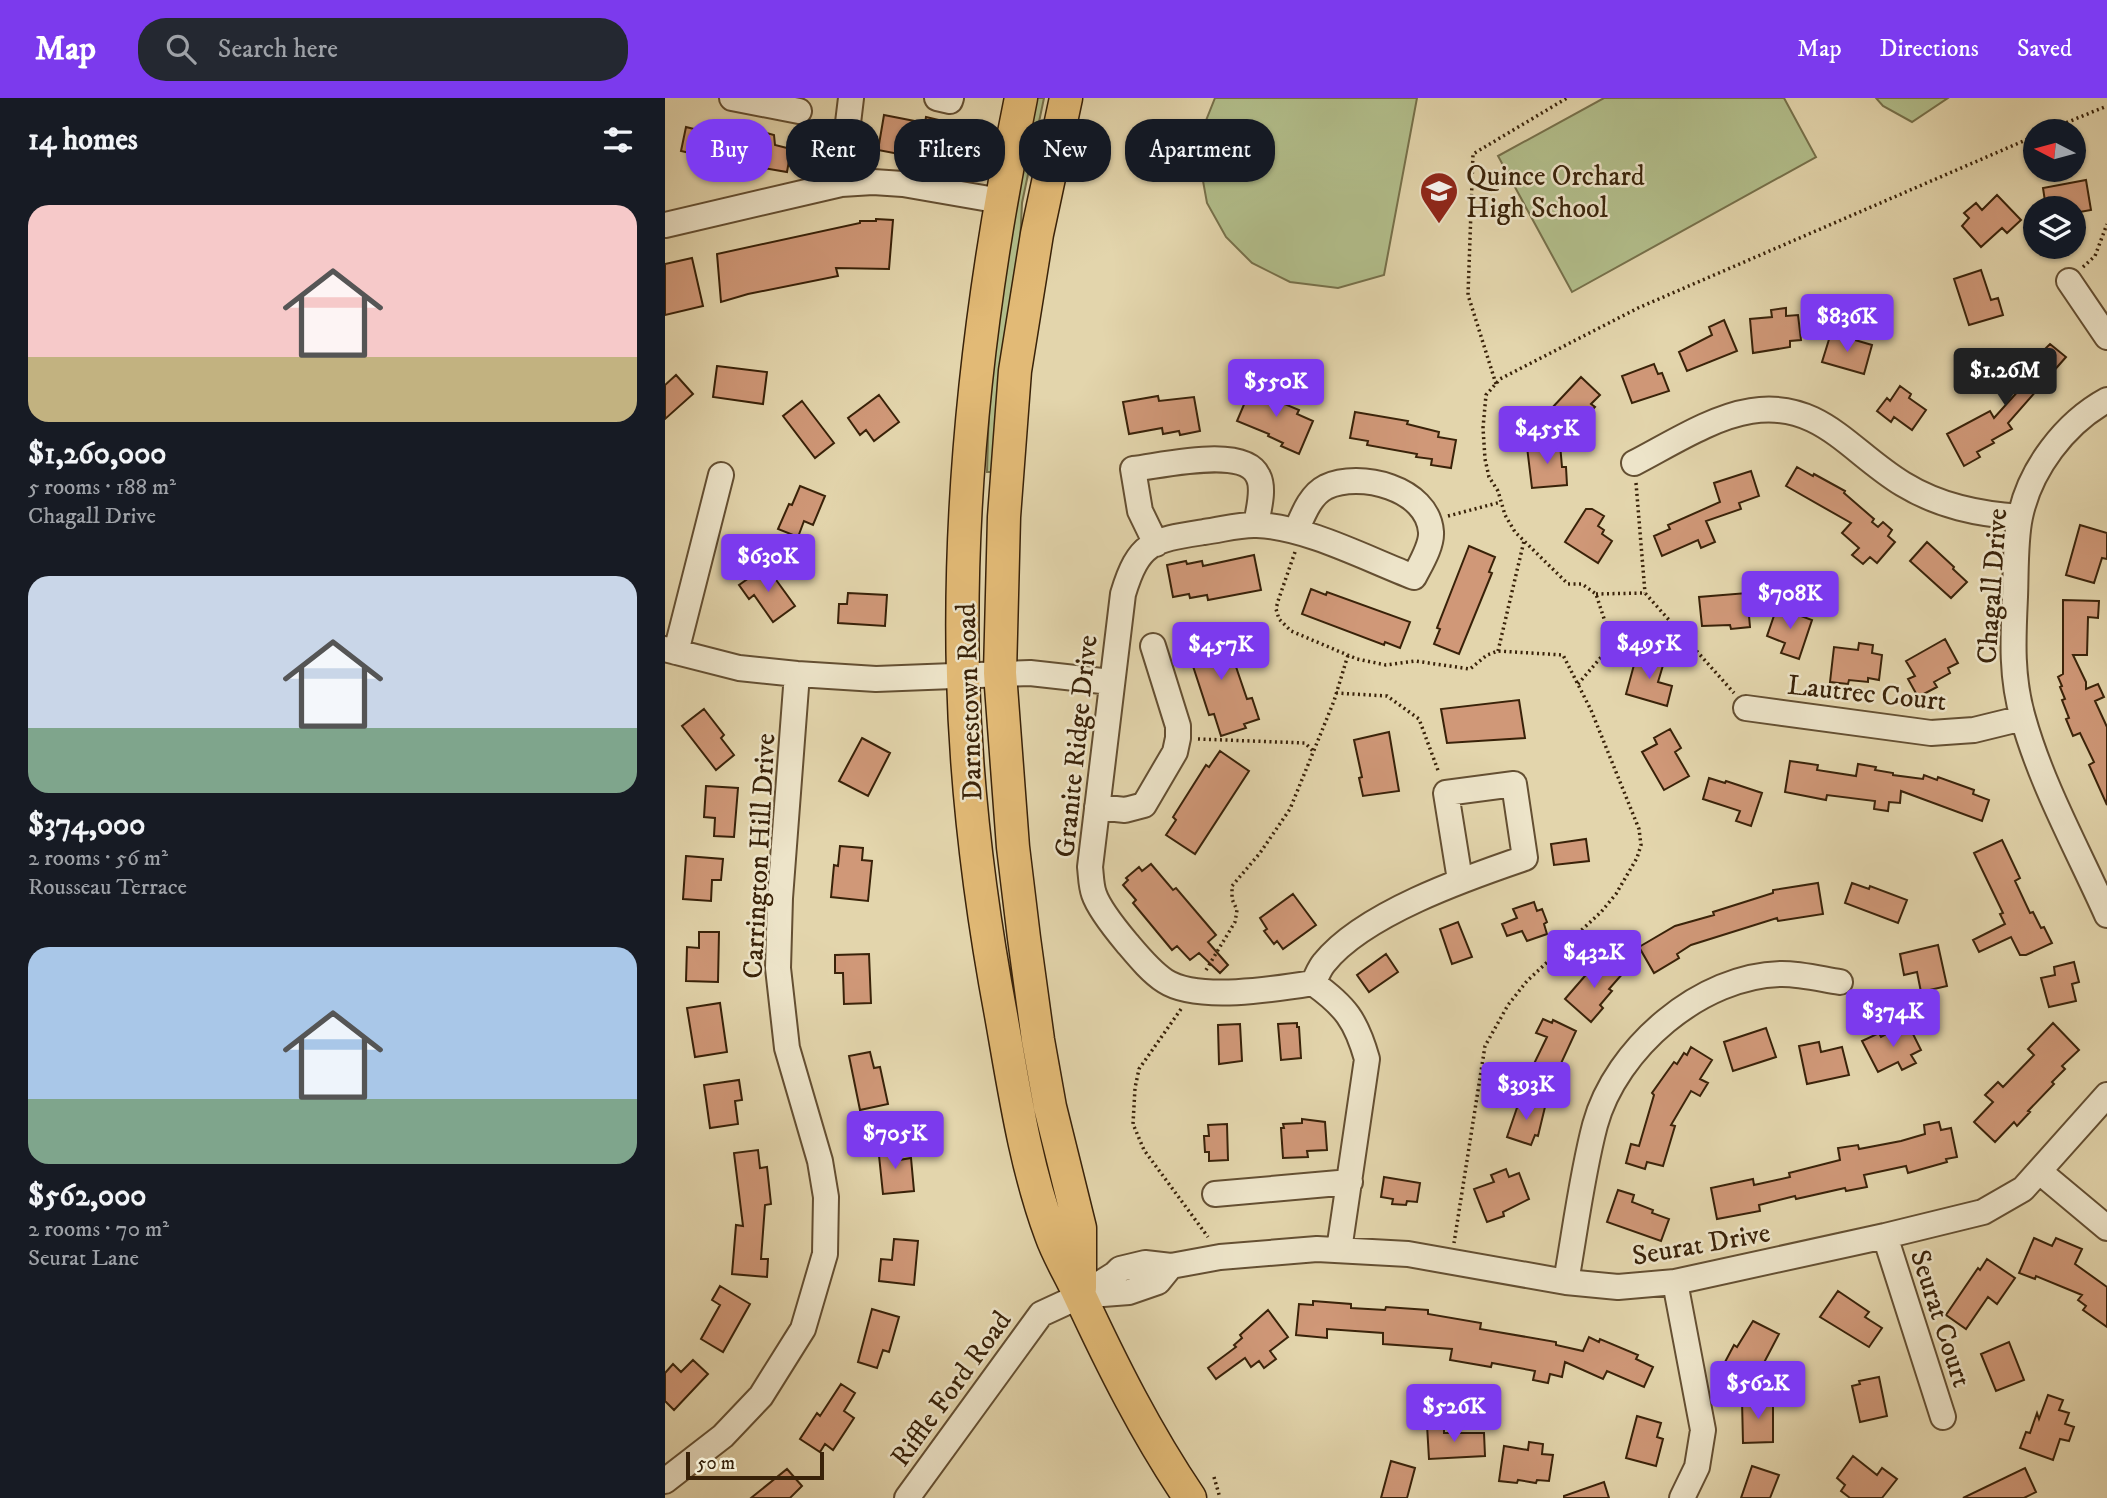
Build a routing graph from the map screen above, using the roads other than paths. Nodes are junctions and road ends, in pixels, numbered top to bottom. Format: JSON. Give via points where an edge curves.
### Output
{"nodes":[{"id":1,"x":732,"y":98,"type":"edge"},
{"id":2,"x":851,"y":98,"type":"edge"},
{"id":3,"x":937,"y":98,"type":"edge"},
{"id":4,"x":951,"y":98,"type":"edge"},
{"id":5,"x":1021,"y":98,"type":"edge"},
{"id":6,"x":1066,"y":98,"type":"edge"},
{"id":7,"x":759,"y":100,"type":"edge"},
{"id":8,"x":799,"y":111,"type":"dead end"},
{"id":9,"x":856,"y":183,"type":"junction"},
{"id":10,"x":1001,"y":201,"type":"junction"},
{"id":11,"x":665,"y":225,"type":"edge"},
{"id":12,"x":2069,"y":281,"type":"road end"},
{"id":13,"x":2107,"y":337,"type":"edge"},
{"id":14,"x":2107,"y":400,"type":"edge"},
{"id":15,"x":1634,"y":463,"type":"road end"},
{"id":16,"x":720,"y":475,"type":"dead end"},
{"id":17,"x":2020,"y":517,"type":"junction"},
{"id":18,"x":1256,"y":525,"type":"junction"},
{"id":19,"x":1299,"y":532,"type":"junction"},
{"id":20,"x":1156,"y":544,"type":"junction"},
{"id":21,"x":1153,"y":646,"type":"dead end"},
{"id":22,"x":670,"y":650,"type":"edge"},
{"id":23,"x":1000,"y":673,"type":"junction"},
{"id":24,"x":797,"y":674,"type":"junction"},
{"id":25,"x":963,"y":674,"type":"junction"},
{"id":26,"x":1111,"y":682,"type":"junction"},
{"id":27,"x":1746,"y":708,"type":"road end"},
{"id":28,"x":2023,"y":718,"type":"junction"},
{"id":29,"x":1097,"y":807,"type":"junction"},
{"id":30,"x":1460,"y":880,"type":"junction"},
{"id":31,"x":2107,"y":915,"type":"edge"},
{"id":32,"x":1840,"y":982,"type":"dead end"},
{"id":33,"x":1313,"y":983,"type":"junction"},
{"id":34,"x":2107,"y":1095,"type":"edge"},
{"id":35,"x":2041,"y":1172,"type":"junction"},
{"id":36,"x":1350,"y":1182,"type":"junction"},
{"id":37,"x":1215,"y":1194,"type":"dead end"},
{"id":38,"x":2107,"y":1228,"type":"edge"},
{"id":39,"x":1885,"y":1237,"type":"junction"},
{"id":40,"x":1339,"y":1250,"type":"junction"},
{"id":41,"x":1566,"y":1282,"type":"junction"},
{"id":42,"x":1675,"y":1282,"type":"junction"},
{"id":43,"x":1080,"y":1296,"type":"junction"},
{"id":44,"x":1943,"y":1417,"type":"dead end"},
{"id":45,"x":665,"y":1482,"type":"edge"},
{"id":46,"x":907,"y":1498,"type":"edge"},
{"id":47,"x":1190,"y":1498,"type":"edge"},
{"id":48,"x":1682,"y":1498,"type":"edge"}],
"edges":[{"from":1,"to":7,"type":"street"},
{"from":2,"to":9,"type":"street","via":[[848,134]]},
{"from":3,"to":4,"type":"street"},
{"from":5,"to":10,"type":"main road","name":"Darnestown Road"},
{"from":6,"to":23,"type":"main road","name":"Darnestown Road","via":[[1037,234],[1015,371],[1004,517]]},
{"from":7,"to":8,"type":"street"},
{"from":9,"to":10,"type":"street","via":[[904,184]]},
{"from":9,"to":11,"type":"street"},
{"from":10,"to":25,"type":"main road","name":"Darnestown Road","via":[[973,413]]},
{"from":12,"to":13,"type":"street"},
{"from":14,"to":17,"type":"street","name":"Chagall Drive","via":[[2068,429],[2047,454]]},
{"from":15,"to":17,"type":"street","via":[[1720,420],[1775,408],[1818,421],[1903,484],[1938,501],[1960,509]]},
{"from":16,"to":22,"type":"street"},
{"from":17,"to":28,"type":"street","name":"Chagall Drive","via":[[2012,642],[2014,683]]},
{"from":18,"to":19,"type":"street","name":"Granite Ridge Drive"},
{"from":18,"to":20,"type":"street","name":"Granite Ridge Drive","via":[[1166,538]]},
{"from":18,"to":20,"type":"street","via":[[1259,477],[1238,461],[1221,458],[1133,469],[1140,511]]},
{"from":19,"to":19,"type":"street","name":"Granite Ridge Drive","via":[[1308,503],[1324,488],[1358,482],[1397,489],[1418,502],[1431,536],[1414,578]]},
{"from":20,"to":26,"type":"street","name":"Granite Ridge Drive","via":[[1143,551],[1131,567]]},
{"from":21,"to":29,"type":"street","via":[[1178,726],[1175,752],[1144,805],[1125,810]]},
{"from":22,"to":24,"type":"street","via":[[739,668]]},
{"from":23,"to":25,"type":"street"},
{"from":23,"to":26,"type":"street"},
{"from":23,"to":43,"type":"main road","name":"Darnestown Road","via":[[1024,939],[1050,1107],[1080,1228]]},
{"from":24,"to":25,"type":"street","via":[[876,678]]},
{"from":24,"to":45,"type":"street","name":"Carrington Hill Drive","via":[[778,968],[787,1048],[826,1197],[825,1254],[803,1329],[761,1396],[723,1436]]},
{"from":25,"to":43,"type":"main road","name":"Darnestown Road","via":[[973,836],[1013,1082],[1051,1237]]},
{"from":26,"to":29,"type":"street","name":"Granite Ridge Drive"},
{"from":27,"to":28,"type":"street","name":"Lautrec Court","via":[[1931,733],[1974,730]]},
{"from":28,"to":31,"type":"street","name":"Chagall Drive","via":[[2036,760]]},
{"from":29,"to":33,"type":"street","name":"Granite Ridge Drive","via":[[1090,867],[1094,894],[1118,932],[1166,982],[1193,991],[1265,992]]},
{"from":30,"to":30,"type":"street","via":[[1525,858],[1514,784],[1446,793]]},
{"from":30,"to":33,"type":"street","via":[[1376,921],[1337,950]]},
{"from":32,"to":41,"type":"street","via":[[1782,974],[1735,982],[1682,1008],[1635,1050],[1614,1079],[1595,1124]]},
{"from":33,"to":36,"type":"street","via":[[1342,1006],[1360,1032],[1367,1059]]},
{"from":34,"to":35,"type":"street","name":"Seurat Drive"},
{"from":35,"to":38,"type":"street"},
{"from":35,"to":39,"type":"street","name":"Seurat Drive","via":[[2023,1189],[1983,1212]]},
{"from":36,"to":37,"type":"street"},
{"from":36,"to":40,"type":"street"},
{"from":39,"to":42,"type":"street","name":"Seurat Drive"},
{"from":39,"to":44,"type":"street","name":"Seurat Court"},
{"from":40,"to":41,"type":"street","name":"Seurat Drive","via":[[1408,1254]]},
{"from":40,"to":43,"type":"street","name":"Seurat Drive","via":[[1220,1257],[1171,1266],[1145,1263],[1119,1269]]},
{"from":41,"to":42,"type":"street","name":"Seurat Drive","via":[[1618,1287]]},
{"from":42,"to":48,"type":"street","via":[[1703,1430],[1697,1467]]},
{"from":43,"to":46,"type":"street","name":"Riffle Ford Road","via":[[1041,1314]]},
{"from":43,"to":47,"type":"main road","name":"Darnestown Road","via":[[1137,1414]]}]}
